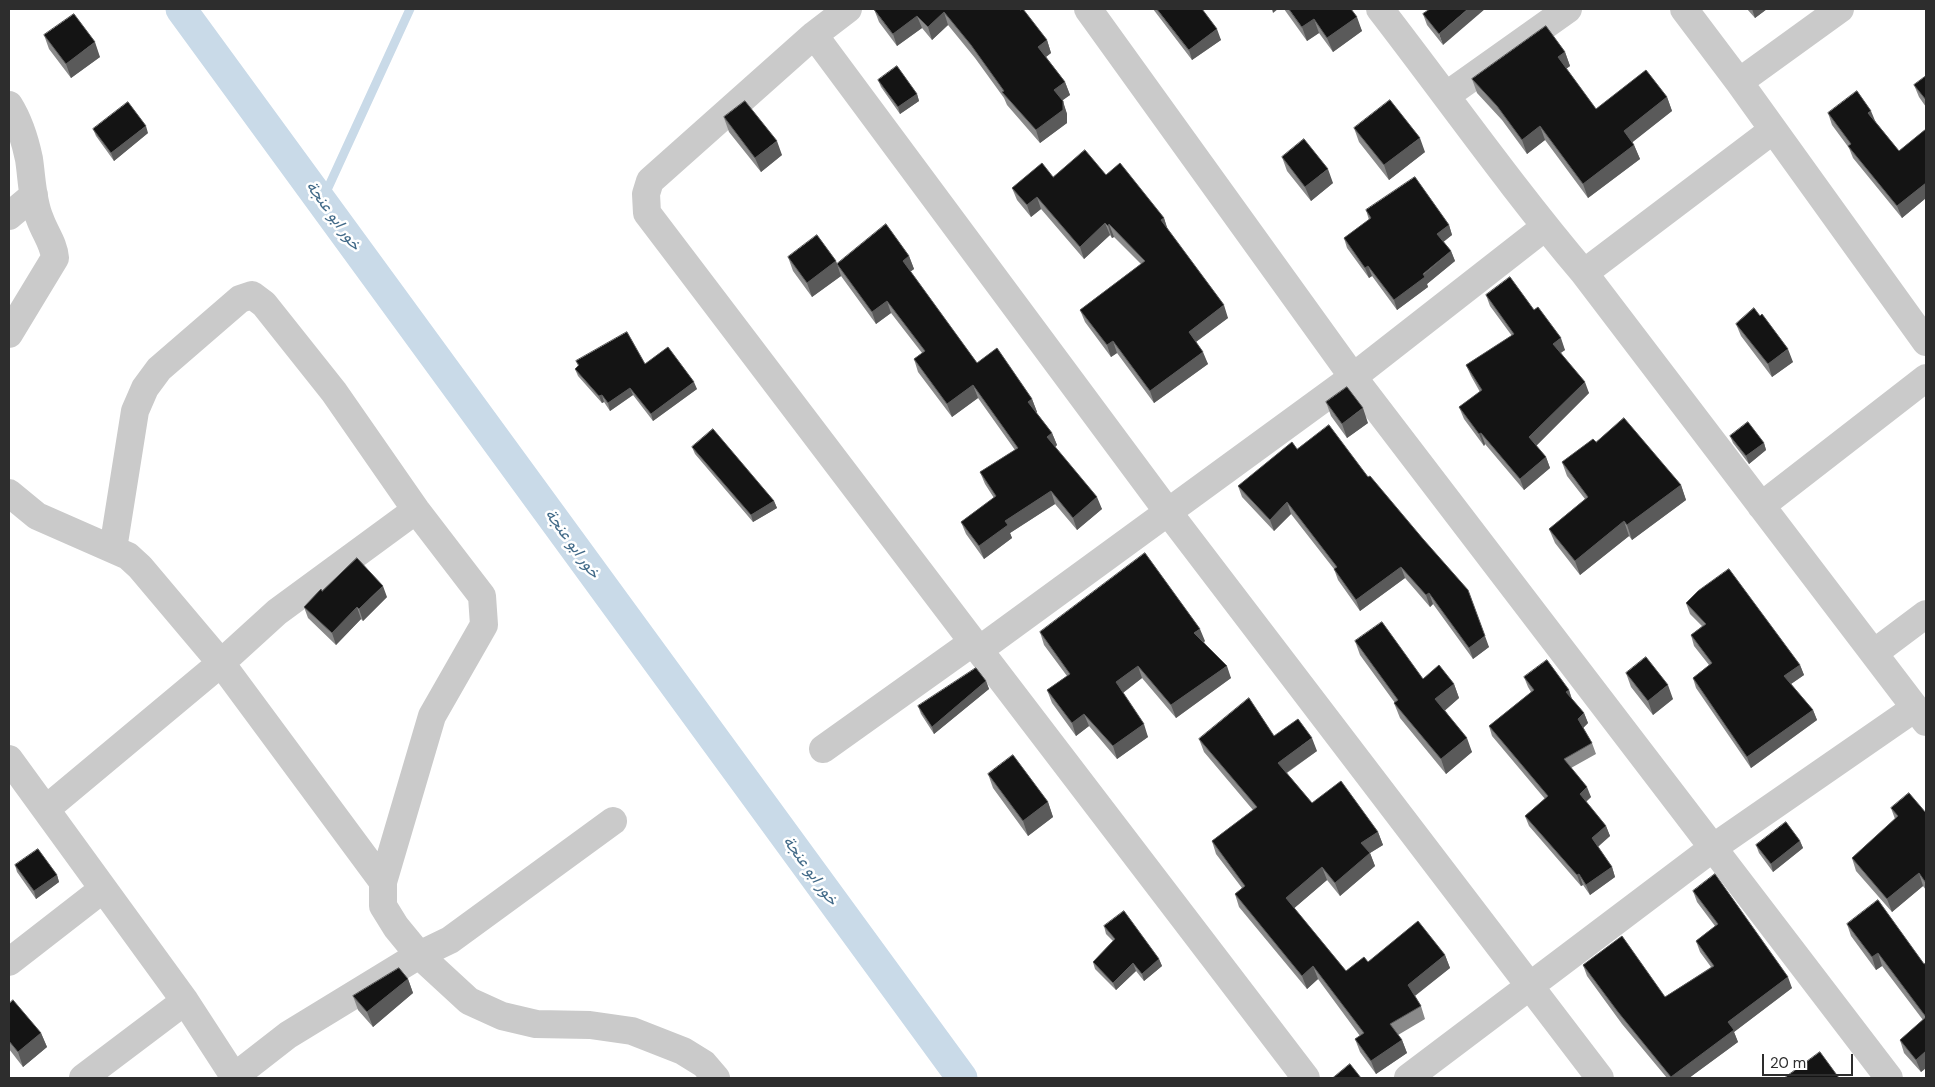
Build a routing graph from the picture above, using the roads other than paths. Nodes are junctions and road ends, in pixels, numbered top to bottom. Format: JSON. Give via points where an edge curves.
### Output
{"nodes":[{"id":1,"x":848,"y":9,"type":"edge"},
{"id":2,"x":1088,"y":9,"type":"edge"},
{"id":3,"x":1380,"y":9,"type":"edge"},
{"id":4,"x":1568,"y":9,"type":"edge"},
{"id":5,"x":1684,"y":9,"type":"edge"},
{"id":6,"x":1840,"y":9,"type":"edge"},
{"id":7,"x":814,"y":35,"type":"junction"},
{"id":8,"x":1740,"y":82,"type":"junction"},
{"id":9,"x":1447,"y":95,"type":"junction"},
{"id":10,"x":9,"y":105,"type":"edge"},
{"id":11,"x":1773,"y":130,"type":"junction"},
{"id":12,"x":34,"y":195,"type":"junction"},
{"id":13,"x":9,"y":216,"type":"edge"},
{"id":14,"x":1545,"y":227,"type":"junction"},
{"id":15,"x":1584,"y":273,"type":"junction"},
{"id":16,"x":9,"y":334,"type":"edge"},
{"id":17,"x":1926,"y":342,"type":"edge"},
{"id":18,"x":1353,"y":377,"type":"junction"},
{"id":19,"x":1926,"y":378,"type":"edge"},
{"id":20,"x":9,"y":493,"type":"edge"},
{"id":21,"x":1761,"y":506,"type":"junction"},
{"id":22,"x":416,"y":510,"type":"junction"},
{"id":23,"x":1168,"y":512,"type":"junction"},
{"id":24,"x":113,"y":549,"type":"junction"},
{"id":25,"x":1926,"y":614,"type":"edge"},
{"id":26,"x":976,"y":646,"type":"junction"},
{"id":27,"x":1874,"y":653,"type":"junction"},
{"id":28,"x":221,"y":663,"type":"junction"},
{"id":29,"x":1921,"y":715,"type":"edge"},
{"id":30,"x":823,"y":749,"type":"dead end"},
{"id":31,"x":9,"y":759,"type":"edge"},
{"id":32,"x":46,"y":809,"type":"junction"},
{"id":33,"x":613,"y":821,"type":"dead end"},
{"id":34,"x":1714,"y":847,"type":"junction"},
{"id":35,"x":383,"y":882,"type":"junction"},
{"id":36,"x":104,"y":888,"type":"junction"},
{"id":37,"x":418,"y":955,"type":"junction"},
{"id":38,"x":9,"y":962,"type":"edge"},
{"id":39,"x":1530,"y":985,"type":"junction"},
{"id":40,"x":185,"y":1001,"type":"junction"},
{"id":41,"x":83,"y":1078,"type":"edge"},
{"id":42,"x":235,"y":1078,"type":"edge"},
{"id":43,"x":716,"y":1078,"type":"edge"},
{"id":44,"x":1306,"y":1078,"type":"edge"},
{"id":45,"x":1408,"y":1078,"type":"edge"},
{"id":46,"x":1600,"y":1078,"type":"edge"},
{"id":47,"x":1889,"y":1078,"type":"edge"}],
"edges":[{"from":1,"to":7,"type":"street"},
{"from":2,"to":18,"type":"street"},
{"from":3,"to":9,"type":"street"},
{"from":4,"to":9,"type":"street"},
{"from":5,"to":8,"type":"street"},
{"from":6,"to":8,"type":"street"},
{"from":7,"to":23,"type":"street"},
{"from":7,"to":26,"type":"street","via":[[650,181],[646,194],[647,213]]},
{"from":8,"to":11,"type":"street"},
{"from":9,"to":14,"type":"street"},
{"from":10,"to":12,"type":"street","via":[[17,119],[28,156]]},
{"from":11,"to":15,"type":"street"},
{"from":11,"to":17,"type":"street"},
{"from":12,"to":13,"type":"street"},
{"from":12,"to":16,"type":"street","via":[[39,219],[55,258]]},
{"from":14,"to":15,"type":"street"},
{"from":14,"to":18,"type":"street"},
{"from":15,"to":21,"type":"street"},
{"from":18,"to":23,"type":"street"},
{"from":18,"to":34,"type":"street"},
{"from":19,"to":21,"type":"street"},
{"from":20,"to":24,"type":"street","via":[[37,516]]},
{"from":21,"to":27,"type":"street"},
{"from":22,"to":24,"type":"street","via":[[334,392],[264,304],[252,296],[240,300],[159,369],[146,388],[135,411]]},
{"from":22,"to":28,"type":"street","via":[[277,612]]},
{"from":22,"to":35,"type":"street","via":[[482,596],[484,625],[432,716]]},
{"from":23,"to":26,"type":"street"},
{"from":23,"to":39,"type":"street"},
{"from":24,"to":28,"type":"street","via":[[140,567]]},
{"from":25,"to":27,"type":"street"},
{"from":26,"to":30,"type":"street"},
{"from":26,"to":44,"type":"street"},
{"from":27,"to":29,"type":"street"},
{"from":28,"to":32,"type":"street"},
{"from":28,"to":35,"type":"street"},
{"from":29,"to":34,"type":"street"},
{"from":31,"to":32,"type":"street"},
{"from":32,"to":36,"type":"street"},
{"from":33,"to":37,"type":"street","via":[[450,940]]},
{"from":34,"to":39,"type":"street"},
{"from":34,"to":47,"type":"street"},
{"from":35,"to":37,"type":"street","via":[[383,906]]},
{"from":36,"to":38,"type":"street"},
{"from":36,"to":40,"type":"street"},
{"from":37,"to":42,"type":"street","via":[[288,1035]]},
{"from":37,"to":43,"type":"street","via":[[469,1001],[502,1016],[536,1024],[590,1025],[632,1031],[683,1051],[704,1064]]},
{"from":39,"to":45,"type":"street"},
{"from":39,"to":46,"type":"street"},
{"from":40,"to":41,"type":"street"},
{"from":40,"to":42,"type":"street"}]}
